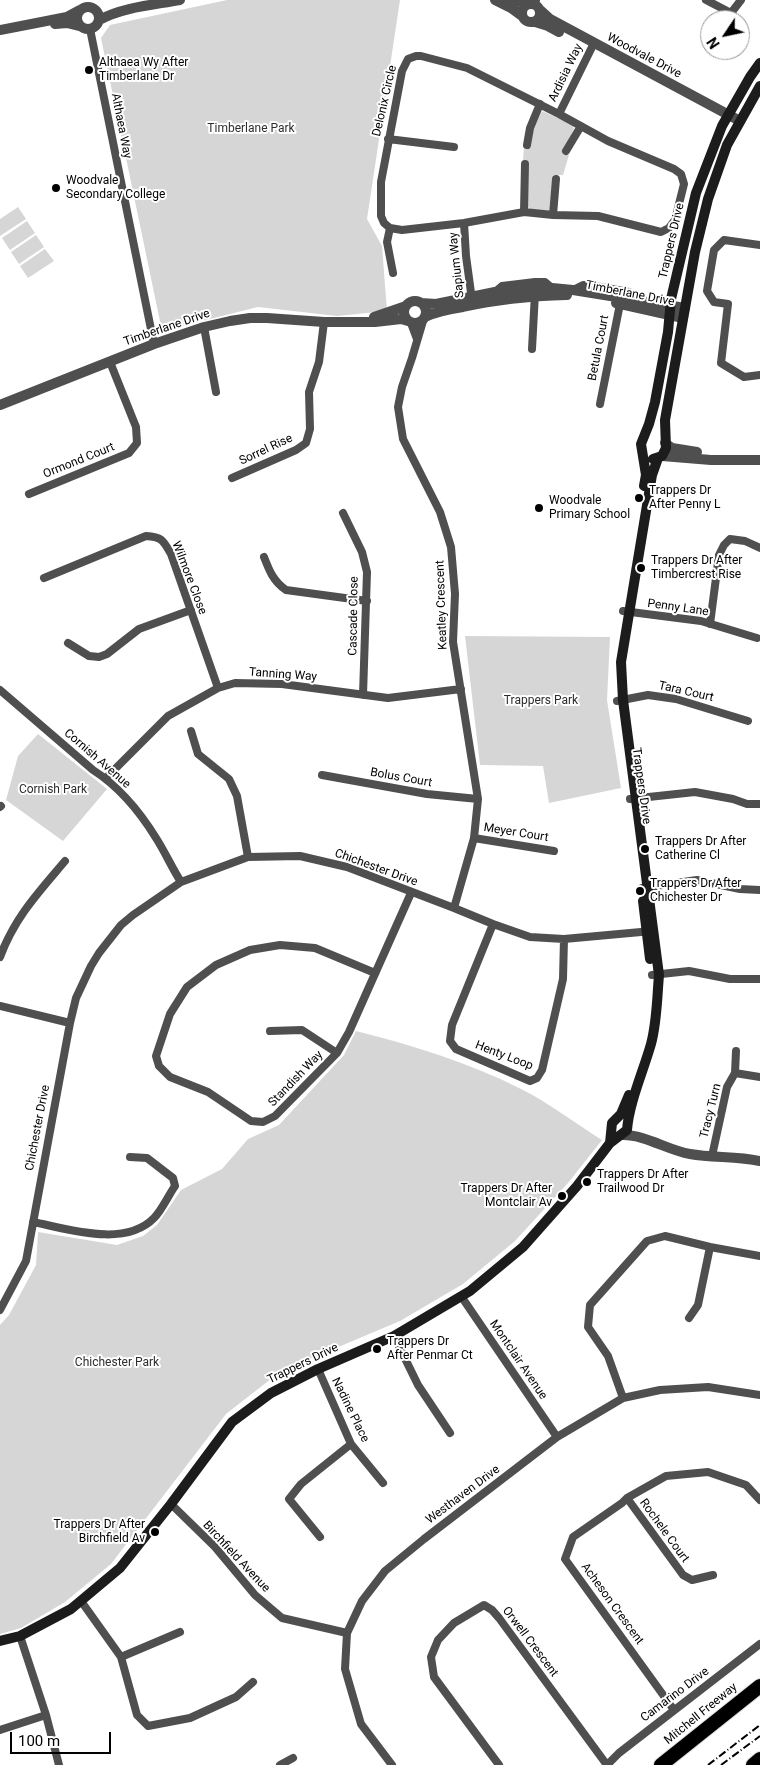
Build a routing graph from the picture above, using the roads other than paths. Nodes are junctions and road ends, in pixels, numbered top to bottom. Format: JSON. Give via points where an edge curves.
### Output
{"nodes":[{"id":1,"x":151,"y":0,"type":"edge"},
{"id":2,"x":180,"y":0,"type":"edge"},
{"id":3,"x":495,"y":0,"type":"edge"},
{"id":4,"x":511,"y":0,"type":"edge"},
{"id":5,"x":706,"y":0,"type":"edge"},
{"id":6,"x":741,"y":0,"type":"edge"},
{"id":7,"x":140,"y":3,"type":"edge"},
{"id":8,"x":534,"y":5,"type":"edge"},
{"id":9,"x":93,"y":8,"type":"junction"},
{"id":10,"x":80,"y":10,"type":"junction"},
{"id":11,"x":522,"y":16,"type":"junction"},
{"id":12,"x":99,"y":20,"type":"junction"},
{"id":13,"x":535,"y":22,"type":"junction"},
{"id":14,"x":79,"y":26,"type":"junction"},
{"id":15,"x":90,"y":29,"type":"junction"},
{"id":16,"x":0,"y":30,"type":"edge"},
{"id":17,"x":0,"y":35,"type":"edge"},
{"id":18,"x":592,"y":45,"type":"junction"},
{"id":19,"x":760,"y":63,"type":"edge"},
{"id":20,"x":760,"y":86,"type":"edge"},
{"id":21,"x":540,"y":104,"type":"junction"},
{"id":22,"x":559,"y":114,"type":"junction"},
{"id":23,"x":727,"y":117,"type":"junction"},
{"id":24,"x":738,"y":123,"type":"junction"},
{"id":25,"x":581,"y":126,"type":"junction"},
{"id":26,"x":388,"y":139,"type":"junction"},
{"id":27,"x":527,"y":145,"type":"dead end"},
{"id":28,"x":454,"y":147,"type":"dead end"},
{"id":29,"x":566,"y":151,"type":"dead end"},
{"id":30,"x":526,"y":164,"type":"dead end"},
{"id":31,"x":556,"y":179,"type":"dead end"},
{"id":32,"x":524,"y":212,"type":"junction"},
{"id":33,"x":553,"y":215,"type":"junction"},
{"id":34,"x":464,"y":223,"type":"junction"},
{"id":35,"x":390,"y":228,"type":"junction"},
{"id":36,"x":760,"y":246,"type":"edge"},
{"id":37,"x":393,"y":273,"type":"dead end"},
{"id":38,"x":552,"y":288,"type":"junction"},
{"id":39,"x":573,"y":290,"type":"junction"},
{"id":40,"x":495,"y":292,"type":"junction"},
{"id":41,"x":535,"y":292,"type":"junction"},
{"id":42,"x":620,"y":300,"type":"junction"},
{"id":43,"x":472,"y":301,"type":"junction"},
{"id":44,"x":642,"y":301,"type":"junction"},
{"id":45,"x":421,"y":303,"type":"junction"},
{"id":46,"x":406,"y":306,"type":"junction"},
{"id":47,"x":670,"y":310,"type":"junction"},
{"id":48,"x":684,"y":313,"type":"junction"},
{"id":49,"x":424,"y":319,"type":"junction"},
{"id":50,"x":324,"y":322,"type":"junction"},
{"id":51,"x":351,"y":322,"type":"junction"},
{"id":52,"x":410,"y":322,"type":"junction"},
{"id":53,"x":204,"y":327,"type":"junction"},
{"id":54,"x":417,"y":340,"type":"junction"},
{"id":55,"x":154,"y":344,"type":"junction"},
{"id":56,"x":532,"y":349,"type":"dead end"},
{"id":57,"x":110,"y":362,"type":"junction"},
{"id":58,"x":760,"y":375,"type":"edge"},
{"id":59,"x":216,"y":392,"type":"dead end"},
{"id":60,"x":600,"y":404,"type":"dead end"},
{"id":61,"x":0,"y":405,"type":"edge"},
{"id":62,"x":644,"y":437,"type":"junction"},
{"id":63,"x":665,"y":442,"type":"junction"},
{"id":64,"x":642,"y":453,"type":"junction"},
{"id":65,"x":760,"y":453,"type":"edge"},
{"id":66,"x":660,"y":457,"type":"junction"},
{"id":67,"x":760,"y":460,"type":"edge"},
{"id":68,"x":232,"y":478,"type":"dead end"},
{"id":69,"x":29,"y":494,"type":"dead end"},
{"id":70,"x":343,"y":513,"type":"dead end"},
{"id":71,"x":760,"y":548,"type":"edge"},
{"id":72,"x":264,"y":557,"type":"dead end"},
{"id":73,"x":44,"y":578,"type":"dead end"},
{"id":74,"x":367,"y":601,"type":"junction"},
{"id":75,"x":191,"y":610,"type":"junction"},
{"id":76,"x":626,"y":612,"type":"junction"},
{"id":77,"x":710,"y":624,"type":"junction"},
{"id":78,"x":758,"y":638,"type":"dead end"},
{"id":79,"x":68,"y":644,"type":"dead end"},
{"id":80,"x":218,"y":688,"type":"junction"},
{"id":81,"x":460,"y":689,"type":"junction"},
{"id":82,"x":0,"y":690,"type":"edge"},
{"id":83,"x":363,"y":695,"type":"junction"},
{"id":84,"x":620,"y":701,"type":"junction"},
{"id":85,"x":748,"y":721,"type":"dead end"},
{"id":86,"x":191,"y":731,"type":"dead end"},
{"id":87,"x":322,"y":775,"type":"dead end"},
{"id":88,"x":106,"y":778,"type":"junction"},
{"id":89,"x":478,"y":799,"type":"junction"},
{"id":90,"x":633,"y":799,"type":"junction"},
{"id":91,"x":760,"y":804,"type":"edge"},
{"id":92,"x":474,"y":838,"type":"junction"},
{"id":93,"x":554,"y":851,"type":"dead end"},
{"id":94,"x":248,"y":857,"type":"junction"},
{"id":95,"x":65,"y":861,"type":"dead end"},
{"id":96,"x":182,"y":882,"type":"junction"},
{"id":97,"x":644,"y":888,"type":"junction"},
{"id":98,"x":760,"y":890,"type":"edge"},
{"id":99,"x":411,"y":893,"type":"junction"},
{"id":100,"x":454,"y":908,"type":"junction"},
{"id":101,"x":493,"y":924,"type":"junction"},
{"id":102,"x":650,"y":931,"type":"junction"},
{"id":103,"x":564,"y":939,"type":"junction"},
{"id":104,"x":0,"y":957,"type":"edge"},
{"id":105,"x":375,"y":973,"type":"junction"},
{"id":106,"x":655,"y":975,"type":"junction"},
{"id":107,"x":760,"y":979,"type":"edge"},
{"id":108,"x":0,"y":1006,"type":"edge"},
{"id":109,"x":70,"y":1023,"type":"junction"},
{"id":110,"x":270,"y":1031,"type":"dead end"},
{"id":111,"x":736,"y":1051,"type":"dead end"},
{"id":112,"x":337,"y":1053,"type":"junction"},
{"id":113,"x":734,"y":1073,"type":"junction"},
{"id":114,"x":760,"y":1078,"type":"edge"},
{"id":115,"x":622,"y":1129,"type":"junction"},
{"id":116,"x":712,"y":1156,"type":"junction"},
{"id":117,"x":130,"y":1157,"type":"dead end"},
{"id":118,"x":760,"y":1161,"type":"edge"},
{"id":119,"x":33,"y":1222,"type":"junction"},
{"id":120,"x":710,"y":1247,"type":"junction"},
{"id":121,"x":760,"y":1256,"type":"edge"},
{"id":122,"x":461,"y":1296,"type":"junction"},
{"id":123,"x":0,"y":1310,"type":"edge"},
{"id":124,"x":689,"y":1318,"type":"dead end"},
{"id":125,"x":394,"y":1336,"type":"junction"},
{"id":126,"x":318,"y":1369,"type":"junction"},
{"id":127,"x":760,"y":1386,"type":"edge"},
{"id":128,"x":759,"y":1395,"type":"edge"},
{"id":129,"x":623,"y":1398,"type":"junction"},
{"id":130,"x":450,"y":1433,"type":"dead end"},
{"id":131,"x":557,"y":1437,"type":"junction"},
{"id":132,"x":351,"y":1444,"type":"junction"},
{"id":133,"x":383,"y":1484,"type":"dead end"},
{"id":134,"x":627,"y":1498,"type":"junction"},
{"id":135,"x":760,"y":1500,"type":"edge"},
{"id":136,"x":171,"y":1504,"type":"junction"},
{"id":137,"x":320,"y":1537,"type":"dead end"},
{"id":138,"x":713,"y":1575,"type":"dead end"},
{"id":139,"x":81,"y":1600,"type":"junction"},
{"id":140,"x":180,"y":1632,"type":"dead end"},
{"id":141,"x":347,"y":1634,"type":"junction"},
{"id":142,"x":20,"y":1636,"type":"junction"},
{"id":143,"x":0,"y":1641,"type":"edge"},
{"id":144,"x":760,"y":1644,"type":"edge"},
{"id":145,"x":121,"y":1657,"type":"junction"},
{"id":146,"x":253,"y":1682,"type":"dead end"},
{"id":147,"x":760,"y":1686,"type":"edge"},
{"id":148,"x":674,"y":1710,"type":"junction"},
{"id":149,"x":46,"y":1715,"type":"junction"},
{"id":150,"x":0,"y":1730,"type":"edge"},
{"id":151,"x":293,"y":1758,"type":"dead end"},
{"id":152,"x":760,"y":1760,"type":"edge"},
{"id":153,"x":59,"y":1765,"type":"edge"},
{"id":154,"x":280,"y":1765,"type":"edge"},
{"id":155,"x":392,"y":1765,"type":"edge"},
{"id":156,"x":499,"y":1765,"type":"edge"},
{"id":157,"x":607,"y":1765,"type":"edge"},
{"id":158,"x":661,"y":1765,"type":"edge"},
{"id":159,"x":753,"y":1765,"type":"edge"}],
"edges":[{"from":1,"to":7,"type":"street"},
{"from":2,"to":7,"type":"street"},
{"from":3,"to":11,"type":"street"},
{"from":4,"to":8,"type":"street","name":"Woodvale Drive"},
{"from":5,"to":6,"type":"street","via":[[731,13]]},
{"from":7,"to":9,"type":"street"},
{"from":7,"to":12,"type":"street"},
{"from":8,"to":11,"type":"street","via":[[523,8]]},
{"from":8,"to":13,"type":"street","via":[[539,18]]},
{"from":8,"to":18,"type":"street","name":"Woodvale Drive"},
{"from":9,"to":10,"type":"street"},
{"from":9,"to":12,"type":"street"},
{"from":10,"to":14,"type":"street","via":[[77,16]]},
{"from":10,"to":16,"type":"street","via":[[67,17]]},
{"from":11,"to":13,"type":"street","via":[[529,23]]},
{"from":12,"to":15,"type":"street"},
{"from":13,"to":18,"type":"street","name":"Woodvale Drive"},
{"from":14,"to":15,"type":"street"},
{"from":14,"to":17,"type":"street","via":[[54,24]]},
{"from":15,"to":55,"type":"street","name":"Althaea Way"},
{"from":18,"to":22,"type":"street","name":"Ardisia Way"},
{"from":18,"to":23,"type":"street","name":"Woodvale Drive"},
{"from":19,"to":23,"type":"main road","name":"Trappers Drive"},
{"from":20,"to":24,"type":"main road","name":"Trappers Drive"},
{"from":21,"to":22,"type":"street","name":"Delonix Circle"},
{"from":21,"to":26,"type":"street","name":"Delonix Circle","via":[[467,68],[416,56],[408,59],[404,67]]},
{"from":21,"to":27,"type":"street"},
{"from":22,"to":25,"type":"street","name":"Delonix Circle"},
{"from":23,"to":24,"type":"street","name":"Woodvale Drive"},
{"from":23,"to":47,"type":"main road","name":"Trappers Drive","via":[[696,193]]},
{"from":24,"to":48,"type":"main road","name":"Trappers Drive","via":[[708,199]]},
{"from":25,"to":29,"type":"street"},
{"from":25,"to":33,"type":"street","name":"Delonix Circle","via":[[681,174],[684,184],[674,220],[661,232],[598,216]]},
{"from":26,"to":28,"type":"street"},
{"from":26,"to":35,"type":"street","name":"Delonix Circle","via":[[380,208],[382,220]]},
{"from":30,"to":32,"type":"street"},
{"from":31,"to":33,"type":"street"},
{"from":32,"to":33,"type":"street","name":"Delonix Circle"},
{"from":32,"to":34,"type":"street","name":"Delonix Circle"},
{"from":34,"to":35,"type":"street","name":"Delonix Circle","via":[[402,230]]},
{"from":34,"to":43,"type":"street","name":"Sapium Way"},
{"from":35,"to":37,"type":"street","name":"Delonix Circle","via":[[387,242]]},
{"from":36,"to":58,"type":"street","via":[[724,240],[714,250],[707,291],[714,302],[728,304],[721,363],[744,377]]},
{"from":38,"to":39,"type":"street","name":"Timberlane Drive"},
{"from":38,"to":40,"type":"street","name":"Timberlane Drive","via":[[545,282],[535,282],[502,286]]},
{"from":38,"to":41,"type":"street","name":"Timberlane Drive"},
{"from":39,"to":42,"type":"street","name":"Timberlane Drive"},
{"from":39,"to":44,"type":"street","name":"Timberlane Drive","via":[[583,285],[596,286],[629,292]]},
{"from":40,"to":41,"type":"street","name":"Timberlane Drive"},
{"from":40,"to":43,"type":"street","name":"Timberlane Drive"},
{"from":41,"to":42,"type":"street","name":"Timberlane Drive"},
{"from":41,"to":43,"type":"street","name":"Timberlane Drive"},
{"from":41,"to":56,"type":"street"},
{"from":42,"to":44,"type":"street","name":"Timberlane Drive"},
{"from":42,"to":47,"type":"street","name":"Timberlane Drive"},
{"from":42,"to":60,"type":"street","name":"Betula Court"},
{"from":43,"to":45,"type":"street","name":"Timberlane Drive"},
{"from":43,"to":49,"type":"street","name":"Timberlane Drive"},
{"from":44,"to":47,"type":"street","name":"Timberlane Drive"},
{"from":45,"to":46,"type":"street","via":[[411,302]]},
{"from":45,"to":49,"type":"street","via":[[426,311]]},
{"from":46,"to":51,"type":"street","name":"Timberlane Drive"},
{"from":46,"to":52,"type":"street","via":[[404,312]]},
{"from":47,"to":48,"type":"street","name":"Timberlane Drive"},
{"from":47,"to":62,"type":"main road","name":"Trappers Drive","via":[[655,402]]},
{"from":48,"to":63,"type":"main road","name":"Trappers Drive","via":[[665,420]]},
{"from":49,"to":52,"type":"street","via":[[417,324]]},
{"from":49,"to":54,"type":"street","name":"Keatley Crescent"},
{"from":50,"to":51,"type":"street","name":"Timberlane Drive"},
{"from":50,"to":53,"type":"street","name":"Timberlane Drive","via":[[250,318]]},
{"from":50,"to":68,"type":"street","name":"Sorrel Rise","via":[[319,362],[309,392],[310,429],[306,442],[296,450]]},
{"from":51,"to":52,"type":"street","name":"Timberlane Drive","via":[[401,319]]},
{"from":52,"to":54,"type":"street"},
{"from":53,"to":55,"type":"street","name":"Timberlane Drive"},
{"from":53,"to":59,"type":"street"},
{"from":54,"to":81,"type":"street","name":"Keatley Crescent","via":[[399,398],[398,416],[403,438],[440,512],[451,548],[455,594],[452,642]]},
{"from":55,"to":57,"type":"street","name":"Timberlane Drive"},
{"from":57,"to":61,"type":"street","name":"Timberlane Drive"},
{"from":57,"to":69,"type":"street","name":"Ormond Court","via":[[136,427],[136,443],[129,453]]},
{"from":62,"to":63,"type":"main road","via":[[656,434]]},
{"from":62,"to":64,"type":"main road"},
{"from":63,"to":65,"type":"street","via":[[672,448],[711,454]]},
{"from":63,"to":66,"type":"main road","via":[[665,451]]},
{"from":64,"to":66,"type":"main road","via":[[649,458]]},
{"from":64,"to":76,"type":"main road","name":"Trappers Drive","via":[[646,475]]},
{"from":66,"to":67,"type":"street"},
{"from":66,"to":76,"type":"main road","name":"Trappers Drive","via":[[652,475]]},
{"from":70,"to":74,"type":"street","name":"Cascade Close","via":[[362,552],[367,572]]},
{"from":71,"to":77,"type":"street","via":[[730,539],[724,545],[719,555]]},
{"from":72,"to":74,"type":"street","via":[[271,574],[286,590]]},
{"from":73,"to":75,"type":"street","name":"Wilmore Close","via":[[146,536],[156,536],[162,539],[171,554]]},
{"from":74,"to":83,"type":"street","name":"Cascade Close"},
{"from":75,"to":79,"type":"street","via":[[139,629],[108,654],[89,656]]},
{"from":75,"to":80,"type":"street","name":"Wilmore Close"},
{"from":76,"to":77,"type":"street","name":"Penny Lane"},
{"from":76,"to":84,"type":"main road","name":"Trappers Drive","via":[[615,663]]},
{"from":77,"to":78,"type":"street","name":"Penny Lane"},
{"from":80,"to":83,"type":"street","name":"Tanning Way","via":[[235,683],[282,684]]},
{"from":80,"to":88,"type":"street","name":"Tanning Way","via":[[168,716]]},
{"from":81,"to":83,"type":"street","name":"Tanning Way","via":[[388,698]]},
{"from":81,"to":89,"type":"street","name":"Keatley Crescent"},
{"from":82,"to":88,"type":"street","name":"Cornish Avenue"},
{"from":84,"to":85,"type":"street","name":"Tara Court","via":[[648,695],[676,699]]},
{"from":84,"to":90,"type":"main road","name":"Trappers Drive"},
{"from":86,"to":94,"type":"street","via":[[198,754],[229,779],[237,796]]},
{"from":87,"to":89,"type":"street","name":"Bolus Court","via":[[427,794]]},
{"from":88,"to":96,"type":"street","name":"Cornish Avenue","via":[[155,836]]},
{"from":89,"to":92,"type":"street","name":"Keatley Crescent"},
{"from":90,"to":91,"type":"street","via":[[696,792]]},
{"from":90,"to":97,"type":"main road","name":"Trappers Drive"},
{"from":92,"to":93,"type":"street","name":"Meyer Court"},
{"from":92,"to":100,"type":"street","name":"Keatley Crescent"},
{"from":94,"to":96,"type":"street","name":"Chichester Drive"},
{"from":94,"to":99,"type":"street","name":"Chichester Drive","via":[[300,856],[347,867]]},
{"from":95,"to":104,"type":"street","via":[[21,913]]},
{"from":96,"to":109,"type":"street","name":"Chichester Drive","via":[[132,915],[111,936],[84,979]]},
{"from":97,"to":98,"type":"street","via":[[697,880]]},
{"from":97,"to":102,"type":"main road","name":"Trappers Drive"},
{"from":99,"to":100,"type":"street","name":"Chichester Drive"},
{"from":99,"to":105,"type":"street","name":"Standish Way"},
{"from":100,"to":101,"type":"street","name":"Chichester Drive"},
{"from":101,"to":103,"type":"street","name":"Chichester Drive","via":[[530,936]]},
{"from":101,"to":103,"type":"street","name":"Henty Loop","via":[[452,1024],[450,1041],[456,1049],[530,1080],[537,1078],[542,1070],[563,979]]},
{"from":102,"to":103,"type":"street","name":"Chichester Drive"},
{"from":102,"to":106,"type":"main road","name":"Trappers Drive"},
{"from":105,"to":112,"type":"street","name":"Standish Way"},
{"from":105,"to":112,"type":"street","name":"Standish Way","via":[[315,948],[280,945],[250,950],[216,965],[187,987],[170,1014],[156,1056],[170,1077],[208,1092],[251,1121],[263,1122],[275,1116]]},
{"from":106,"to":107,"type":"street","via":[[689,971],[730,979]]},
{"from":106,"to":115,"type":"main road","name":"Trappers Drive","via":[[646,1040],[621,1114]]},
{"from":108,"to":109,"type":"street"},
{"from":109,"to":119,"type":"street","name":"Chichester Drive"},
{"from":110,"to":112,"type":"street","via":[[302,1030]]},
{"from":111,"to":113,"type":"street","name":"Tracy Turn"},
{"from":113,"to":114,"type":"street","name":"Tracy Turn"},
{"from":113,"to":116,"type":"street","name":"Tracy Turn","via":[[726,1087]]},
{"from":115,"to":116,"type":"street","via":[[689,1154]]},
{"from":115,"to":122,"type":"main road","name":"Trappers Drive","via":[[523,1248]]},
{"from":116,"to":118,"type":"street"},
{"from":117,"to":119,"type":"street","via":[[146,1158],[173,1178],[175,1186],[154,1218],[140,1228],[116,1236]]},
{"from":119,"to":123,"type":"street","name":"Chichester Drive","via":[[26,1262]]},
{"from":120,"to":121,"type":"street"},
{"from":120,"to":124,"type":"street","via":[[698,1305]]},
{"from":120,"to":129,"type":"street","via":[[665,1236],[647,1241],[590,1305],[588,1327],[608,1356]]},
{"from":122,"to":125,"type":"main road","name":"Trappers Drive"},
{"from":122,"to":131,"type":"street","name":"Montclair Avenue"},
{"from":125,"to":126,"type":"main road","name":"Trappers Drive"},
{"from":125,"to":130,"type":"street","via":[[418,1385]]},
{"from":126,"to":132,"type":"street","name":"Nadine Place"},
{"from":126,"to":136,"type":"main road","name":"Trappers Drive","via":[[271,1393],[232,1422]]},
{"from":127,"to":128,"type":"street"},
{"from":128,"to":129,"type":"street","name":"Westhaven Drive","via":[[708,1387],[660,1390]]},
{"from":129,"to":131,"type":"street","name":"Westhaven Drive"},
{"from":131,"to":141,"type":"street","name":"Westhaven Drive","via":[[385,1571],[362,1601]]},
{"from":132,"to":133,"type":"street","name":"Nadine Place"},
{"from":132,"to":137,"type":"street","via":[[301,1484],[289,1498]]},
{"from":134,"to":135,"type":"street","name":"Acheson Crescent","via":[[666,1476],[708,1472],[746,1486]]},
{"from":134,"to":138,"type":"street","name":"Rochele Court","via":[[683,1576],[692,1580]]},
{"from":134,"to":148,"type":"street","name":"Acheson Crescent","via":[[573,1537],[565,1559]]},
{"from":136,"to":139,"type":"main road","name":"Trappers Drive","via":[[120,1568]]},
{"from":136,"to":141,"type":"street","name":"Birchfield Avenue","via":[[255,1595],[282,1618]]},
{"from":139,"to":142,"type":"main road","name":"Trappers Drive","via":[[71,1609]]},
{"from":139,"to":145,"type":"street"},
{"from":140,"to":145,"type":"street"},
{"from":141,"to":155,"type":"street","name":"Westhaven Drive","via":[[345,1669],[361,1724]]},
{"from":142,"to":143,"type":"main road","name":"Trappers Drive"},
{"from":142,"to":149,"type":"street"},
{"from":144,"to":148,"type":"street","name":"Camarino Drive"},
{"from":145,"to":146,"type":"street","via":[[137,1715],[148,1726],[190,1718],[236,1697]]},
{"from":147,"to":158,"type":"highway","name":"Mitchell Freeway"},
{"from":148,"to":157,"type":"street","name":"Camarino Drive"},
{"from":149,"to":150,"type":"street"},
{"from":149,"to":153,"type":"street"},
{"from":151,"to":154,"type":"street"},
{"from":152,"to":159,"type":"highway"},
{"from":156,"to":157,"type":"street","name":"Orwell Crescent","via":[[434,1677],[431,1657],[438,1640],[454,1623],[484,1605],[499,1618]]}]}
